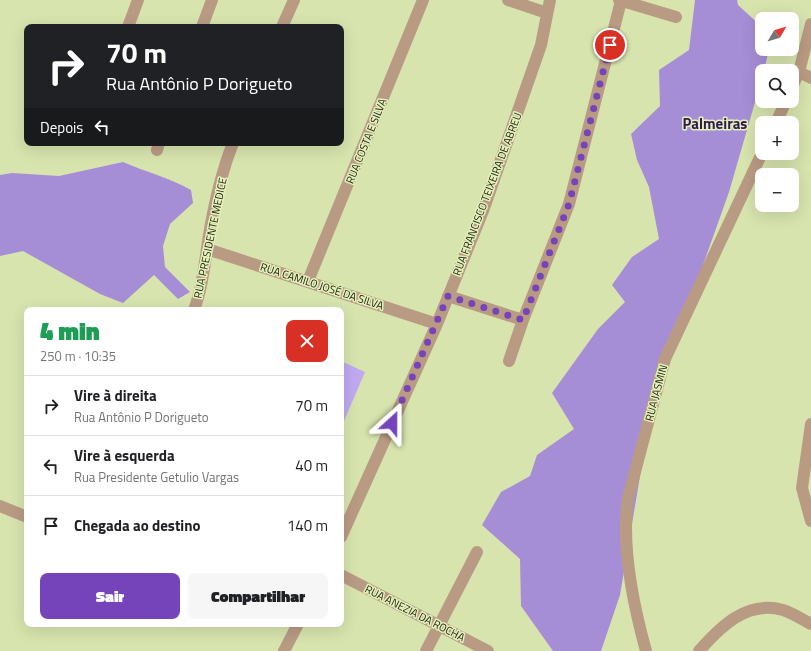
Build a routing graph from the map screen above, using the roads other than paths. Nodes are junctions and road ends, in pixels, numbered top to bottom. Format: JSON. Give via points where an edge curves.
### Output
{"nodes":[{"id":1,"x":138,"y":0,"type":"edge"},
{"id":2,"x":212,"y":0,"type":"edge"},
{"id":3,"x":294,"y":0,"type":"edge"},
{"id":4,"x":423,"y":0,"type":"edge"},
{"id":5,"x":508,"y":0,"type":"edge"},
{"id":6,"x":550,"y":0,"type":"edge"},
{"id":7,"x":620,"y":0,"type":"edge"},
{"id":8,"x":547,"y":12,"type":"junction"},
{"id":9,"x":676,"y":17,"type":"dead end"},
{"id":10,"x":129,"y":24,"type":"edge"},
{"id":11,"x":203,"y":24,"type":"edge"},
{"id":12,"x":283,"y":24,"type":"edge"},
{"id":13,"x":811,"y":24,"type":"edge"},
{"id":14,"x":799,"y":72,"type":"joint"},
{"id":15,"x":811,"y":78,"type":"edge"},
{"id":16,"x":232,"y":146,"type":"edge"},
{"id":17,"x":759,"y":160,"type":"edge"},
{"id":18,"x":207,"y":250,"type":"junction"},
{"id":19,"x":308,"y":281,"type":"junction"},
{"id":20,"x":448,"y":296,"type":"junction"},
{"id":21,"x":195,"y":307,"type":"edge"},
{"id":22,"x":523,"y":320,"type":"junction"},
{"id":23,"x":437,"y":324,"type":"junction"},
{"id":24,"x":509,"y":361,"type":"dead end"},
{"id":25,"x":811,"y":424,"type":"edge"},
{"id":26,"x":0,"y":506,"type":"edge"},
{"id":27,"x":24,"y":516,"type":"edge"},
{"id":28,"x":811,"y":521,"type":"edge"},
{"id":29,"x":344,"y":529,"type":"edge"},
{"id":30,"x":477,"y":552,"type":"dead end"},
{"id":31,"x":344,"y":577,"type":"edge"},
{"id":32,"x":811,"y":624,"type":"edge"},
{"id":33,"x":439,"y":626,"type":"junction"},
{"id":34,"x":292,"y":627,"type":"edge"},
{"id":35,"x":284,"y":651,"type":"edge"},
{"id":36,"x":426,"y":651,"type":"edge"},
{"id":37,"x":488,"y":651,"type":"edge"},
{"id":38,"x":646,"y":651,"type":"edge"},
{"id":39,"x":699,"y":651,"type":"edge"}],
"edges":[{"from":1,"to":10,"type":"street"},
{"from":2,"to":11,"type":"street"},
{"from":3,"to":12,"type":"street"},
{"from":4,"to":19,"type":"street","name":"RUA COSTA E SILVA"},
{"from":5,"to":8,"type":"street"},
{"from":6,"to":8,"type":"street","name":"RUA FRANCISCO TEIXEIRA DE ABREU"},
{"from":7,"to":9,"type":"street"},
{"from":7,"to":22,"type":"street","via":[[569,204]]},
{"from":8,"to":20,"type":"street","name":"RUA FRANCISCO TEIXEIRA DE ABREU","via":[[541,45],[522,101],[483,211]]},
{"from":13,"to":14,"type":"street"},
{"from":14,"to":15,"type":"street"},
{"from":16,"to":18,"type":"street","name":"RUA PRESIDENTE MEDICE"},
{"from":17,"to":38,"type":"street","name":"RUA JASMIN","via":[[665,359],[628,498],[625,519],[627,552]]},
{"from":18,"to":19,"type":"street","name":"RUA CAMILO JOSÉ DA SILVA"},
{"from":18,"to":21,"type":"street","name":"RUA PRESIDENTE MEDICE","via":[[201,293]]},
{"from":19,"to":23,"type":"street","name":"RUA CAMILO JOSÉ DA SILVA"},
{"from":20,"to":22,"type":"street"},
{"from":20,"to":23,"type":"street","name":"RUA FRANCISCO TEIXEIRA DE ABREU"},
{"from":22,"to":24,"type":"street"},
{"from":23,"to":29,"type":"street","name":"RUA FRANCISCO TEIXEIRA DE ABREU"},
{"from":25,"to":28,"type":"street","via":[[802,488]]},
{"from":26,"to":27,"type":"street"},
{"from":30,"to":33,"type":"street"},
{"from":31,"to":33,"type":"street","name":"RUA ANEZIA DA ROCHA"},
{"from":32,"to":39,"type":"street","via":[[784,611],[770,608],[750,610],[717,630]]},
{"from":33,"to":36,"type":"street"},
{"from":33,"to":37,"type":"street","name":"RUA ANEZIA DA ROCHA"},
{"from":34,"to":35,"type":"street"}]}
